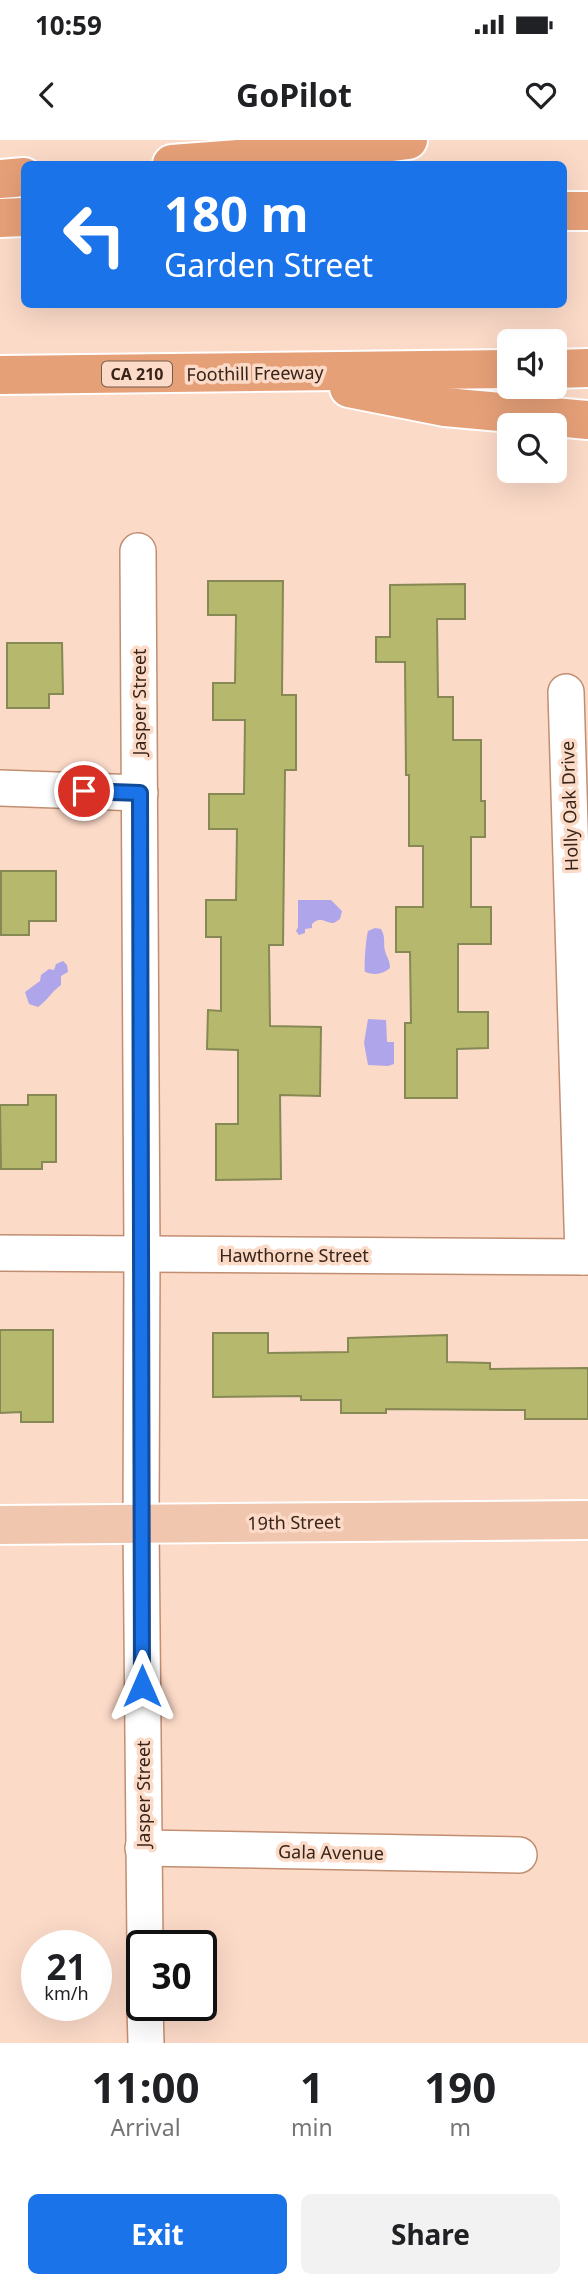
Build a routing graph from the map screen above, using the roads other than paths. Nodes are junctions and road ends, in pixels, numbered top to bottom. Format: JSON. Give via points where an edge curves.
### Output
{"nodes":[{"id":1,"x":408,"y":140,"type":"edge"},
{"id":2,"x":211,"y":161,"type":"edge"},
{"id":3,"x":21,"y":177,"type":"edge"},
{"id":4,"x":0,"y":179,"type":"edge"},
{"id":5,"x":567,"y":211,"type":"edge"},
{"id":6,"x":588,"y":211,"type":"edge"},
{"id":7,"x":21,"y":217,"type":"edge"},
{"id":8,"x":0,"y":218,"type":"edge"},
{"id":9,"x":588,"y":368,"type":"edge"},
{"id":10,"x":497,"y":369,"type":"edge"},
{"id":11,"x":567,"y":369,"type":"edge"},
{"id":12,"x":275,"y":373,"type":"junction"},
{"id":13,"x":0,"y":375,"type":"edge"},
{"id":14,"x":588,"y":420,"type":"edge"},
{"id":15,"x":138,"y":551,"type":"dead end"},
{"id":16,"x":566,"y":692,"type":"dead end"},
{"id":17,"x":0,"y":788,"type":"edge"},
{"id":18,"x":140,"y":793,"type":"junction"},
{"id":19,"x":0,"y":1253,"type":"edge"},
{"id":20,"x":142,"y":1255,"type":"junction"},
{"id":21,"x":585,"y":1257,"type":"edge"},
{"id":22,"x":588,"y":1520,"type":"edge"},
{"id":23,"x":141,"y":1524,"type":"junction"},
{"id":24,"x":0,"y":1525,"type":"edge"},
{"id":25,"x":143,"y":1848,"type":"junction"},
{"id":26,"x":519,"y":1855,"type":"dead end"},
{"id":27,"x":145,"y":1930,"type":"edge"},
{"id":28,"x":145,"y":2021,"type":"edge"},
{"id":29,"x":146,"y":2043,"type":"edge"}],
"edges":[{"from":1,"to":2,"type":"highway"},
{"from":3,"to":4,"type":"highway"},
{"from":5,"to":6,"type":"highway"},
{"from":7,"to":8,"type":"highway"},
{"from":9,"to":11,"type":"highway"},
{"from":10,"to":12,"type":"highway","name":"Foothill Freeway","number":"CA 210"},
{"from":12,"to":13,"type":"highway","name":"Foothill Freeway","number":"CA 210"},
{"from":12,"to":14,"type":"highway","via":[[445,407]]},
{"from":15,"to":18,"type":"street","name":"Jasper Street"},
{"from":16,"to":21,"type":"street","name":"Holly Oak Drive"},
{"from":17,"to":18,"type":"street"},
{"from":18,"to":20,"type":"street","name":"Jasper Street"},
{"from":19,"to":20,"type":"street","name":"Hawthorne Street"},
{"from":20,"to":21,"type":"street","name":"Hawthorne Street"},
{"from":20,"to":23,"type":"street","name":"Jasper Street"},
{"from":22,"to":23,"type":"main road","name":"19th Street"},
{"from":23,"to":24,"type":"main road","name":"19th Street"},
{"from":23,"to":25,"type":"street","name":"Jasper Street"},
{"from":25,"to":26,"type":"street","name":"Gala Avenue"},
{"from":25,"to":27,"type":"street","name":"Jasper Street"},
{"from":28,"to":29,"type":"street"}]}
